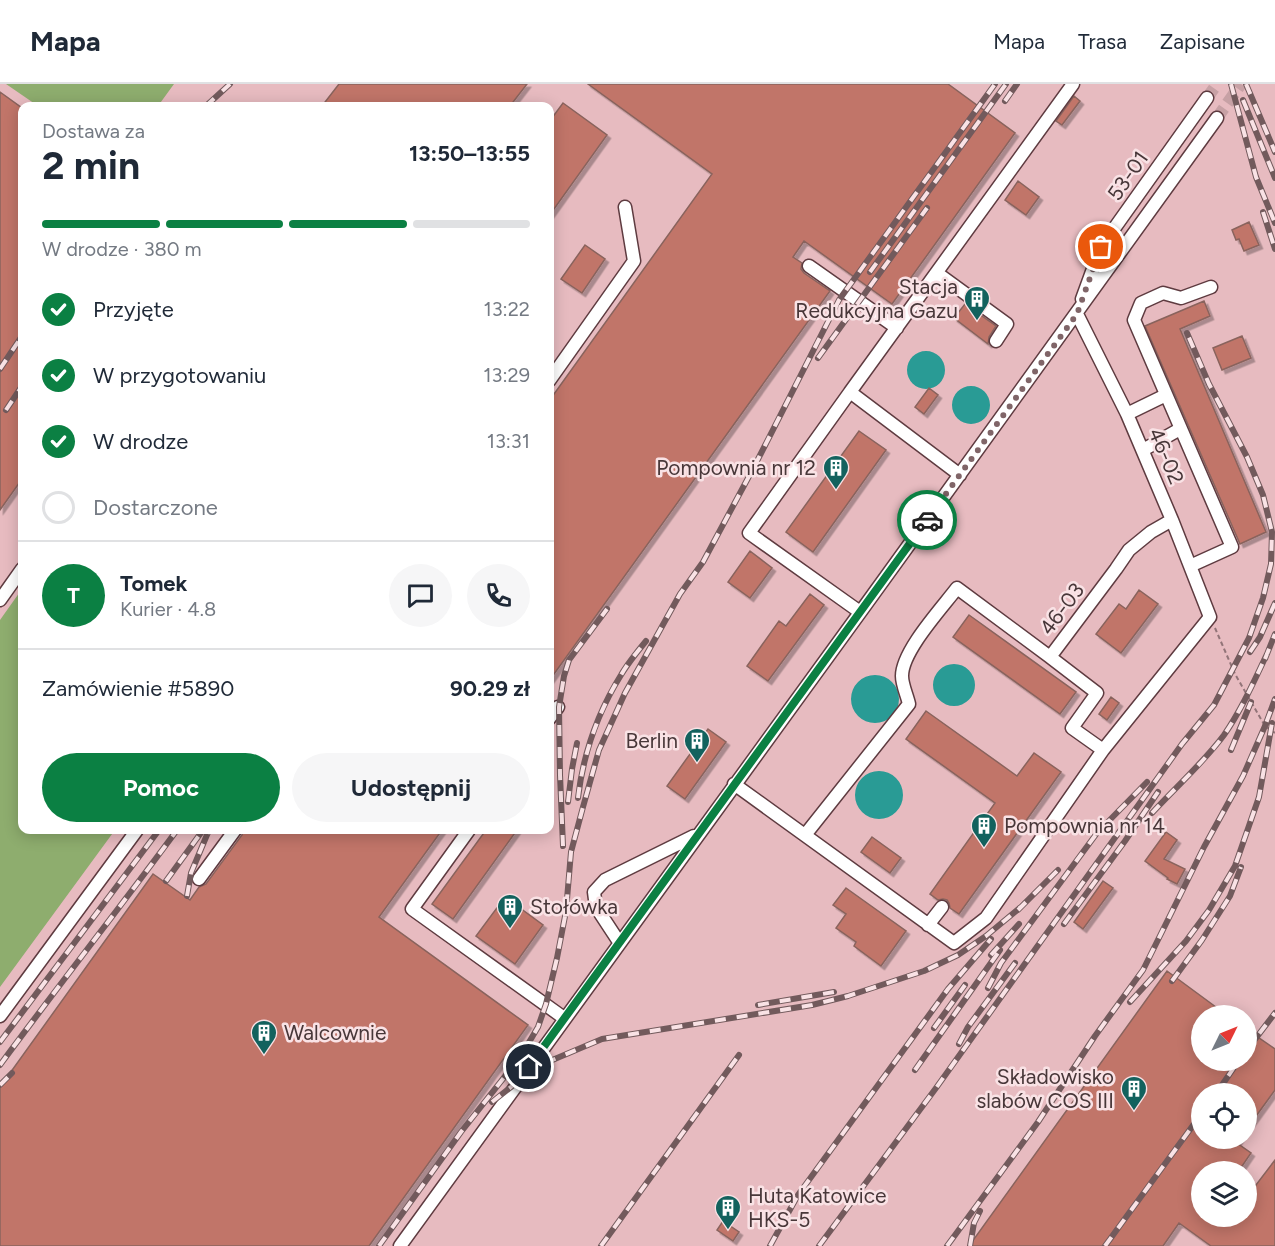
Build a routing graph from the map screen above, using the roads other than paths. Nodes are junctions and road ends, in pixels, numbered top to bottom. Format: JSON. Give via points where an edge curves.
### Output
{"nodes":[{"id":1,"x":1073,"y":84,"type":"edge"},
{"id":2,"x":1207,"y":98,"type":"tunnel mouth"},
{"id":3,"x":1217,"y":118,"type":"tunnel mouth"},
{"id":4,"x":626,"y":207,"type":"dead end"},
{"id":5,"x":809,"y":266,"type":"dead end"},
{"id":6,"x":937,"y":273,"type":"junction"},
{"id":7,"x":1211,"y":287,"type":"dead end"},
{"id":8,"x":1077,"y":314,"type":"junction"},
{"id":9,"x":897,"y":328,"type":"junction"},
{"id":10,"x":996,"y":341,"type":"dead end"},
{"id":11,"x":554,"y":374,"type":"edge"},
{"id":12,"x":850,"y":392,"type":"junction"},
{"id":13,"x":1166,"y":395,"type":"junction"},
{"id":14,"x":1127,"y":414,"type":"junction"},
{"id":15,"x":1180,"y":429,"type":"junction"},
{"id":16,"x":1143,"y":450,"type":"junction"},
{"id":17,"x":960,"y":475,"type":"junction"},
{"id":18,"x":1172,"y":520,"type":"junction"},
{"id":19,"x":1190,"y":566,"type":"junction"},
{"id":20,"x":18,"y":575,"type":"edge"},
{"id":21,"x":0,"y":600,"type":"edge"},
{"id":22,"x":860,"y":612,"type":"junction"},
{"id":23,"x":1050,"y":657,"type":"junction"},
{"id":24,"x":558,"y":707,"type":"dead end"},
{"id":25,"x":554,"y":712,"type":"edge"},
{"id":26,"x":1103,"y":750,"type":"junction"},
{"id":27,"x":734,"y":784,"type":"junction"},
{"id":28,"x":134,"y":834,"type":"edge"},
{"id":29,"x":233,"y":834,"type":"edge"},
{"id":30,"x":466,"y":834,"type":"edge"},
{"id":31,"x":698,"y":834,"type":"junction"},
{"id":32,"x":804,"y":835,"type":"junction"},
{"id":33,"x":199,"y":879,"type":"dead end"},
{"id":34,"x":942,"y":907,"type":"dead end"},
{"id":35,"x":928,"y":925,"type":"junction"},
{"id":36,"x":619,"y":942,"type":"junction"},
{"id":37,"x":0,"y":1016,"type":"edge"},
{"id":38,"x":564,"y":1018,"type":"junction"},
{"id":39,"x":400,"y":1246,"type":"edge"}],
"edges":[{"from":1,"to":6,"type":"lane"},
{"from":2,"to":8,"type":"lane","name":"53-01","via":[[1101,247]]},
{"from":3,"to":8,"type":"lane"},
{"from":4,"to":11,"type":"lane","via":[[634,261]]},
{"from":5,"to":9,"type":"lane"},
{"from":6,"to":9,"type":"lane"},
{"from":6,"to":10,"type":"lane","via":[[1007,324]]},
{"from":7,"to":13,"type":"lane","via":[[1181,298],[1163,293],[1141,303],[1137,312],[1134,320]]},
{"from":8,"to":14,"type":"lane","name":"46-02"},
{"from":8,"to":17,"type":"lane"},
{"from":9,"to":12,"type":"lane"},
{"from":12,"to":17,"type":"lane"},
{"from":12,"to":22,"type":"lane","via":[[749,533]]},
{"from":13,"to":14,"type":"lane"},
{"from":13,"to":15,"type":"lane"},
{"from":14,"to":16,"type":"lane","name":"46-02"},
{"from":15,"to":16,"type":"lane"},
{"from":15,"to":19,"type":"lane","via":[[1232,547]]},
{"from":16,"to":18,"type":"lane","name":"46-02"},
{"from":17,"to":22,"type":"lane"},
{"from":18,"to":19,"type":"lane","name":"46-02"},
{"from":18,"to":23,"type":"lane","name":"46-03","via":[[1129,550]]},
{"from":19,"to":26,"type":"lane","name":"46-02","via":[[1210,617]]},
{"from":20,"to":21,"type":"lane"},
{"from":22,"to":27,"type":"lane"},
{"from":23,"to":26,"type":"lane","name":"46-03","via":[[1097,693],[1072,728]]},
{"from":23,"to":32,"type":"lane","via":[[957,588],[903,664],[902,678],[909,704]]},
{"from":24,"to":25,"type":"lane"},
{"from":26,"to":35,"type":"lane","via":[[986,918],[954,943]]},
{"from":27,"to":31,"type":"lane"},
{"from":27,"to":32,"type":"lane"},
{"from":28,"to":37,"type":"lane"},
{"from":29,"to":33,"type":"lane"},
{"from":30,"to":38,"type":"lane","via":[[412,909]]},
{"from":31,"to":36,"type":"lane"},
{"from":31,"to":36,"type":"lane","via":[[605,880],[594,892],[596,907]]},
{"from":32,"to":35,"type":"lane"},
{"from":34,"to":35,"type":"lane"},
{"from":36,"to":38,"type":"lane"},
{"from":38,"to":39,"type":"lane"}]}
